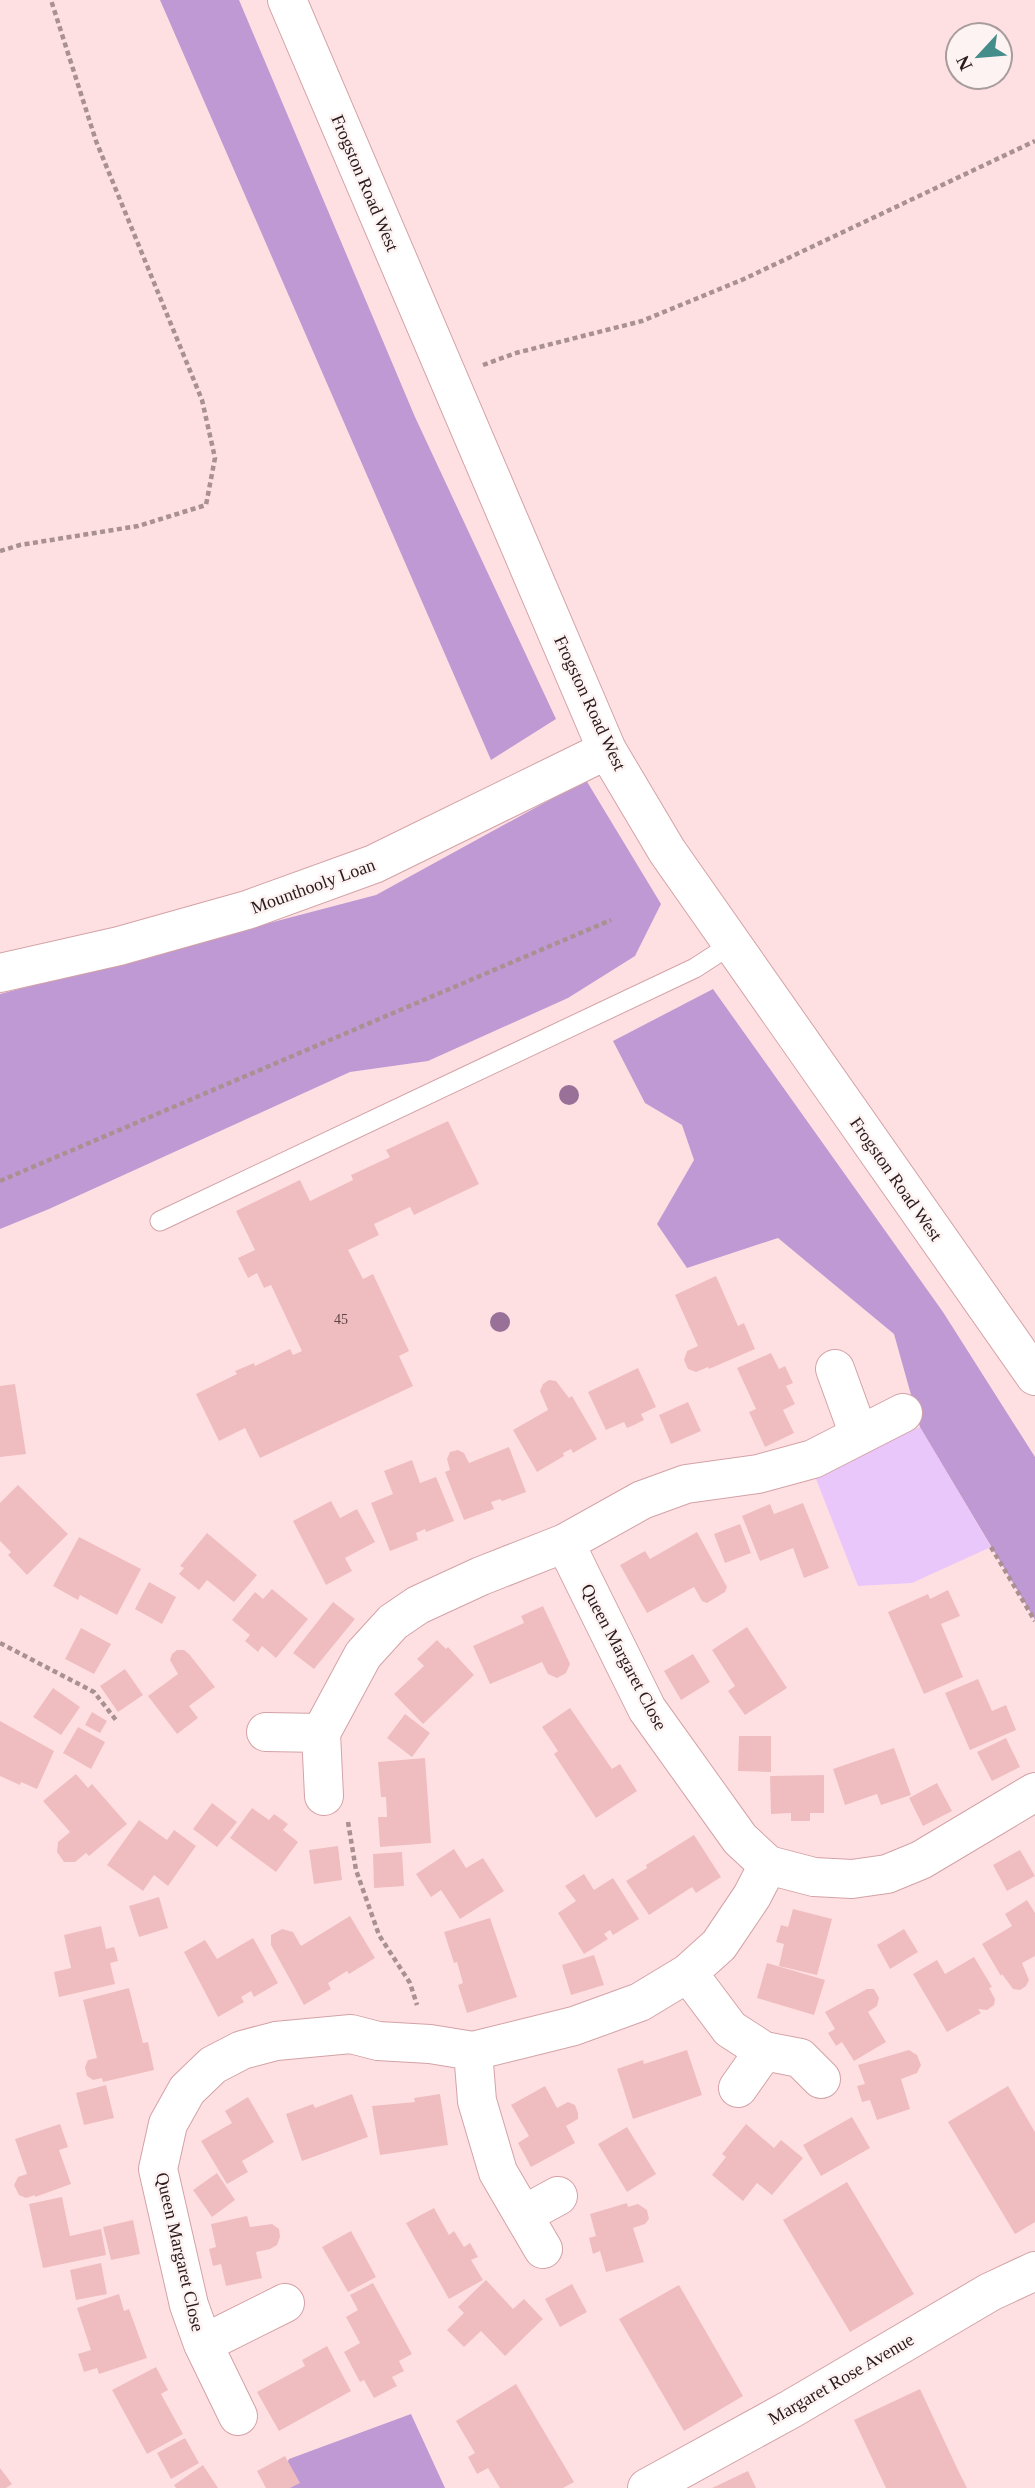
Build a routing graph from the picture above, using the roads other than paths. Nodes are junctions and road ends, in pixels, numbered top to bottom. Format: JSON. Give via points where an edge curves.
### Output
{"nodes":[{"id":1,"x":286,"y":0,"type":"edge"},
{"id":2,"x":607,"y":750,"type":"junction"},
{"id":3,"x":732,"y":944,"type":"junction"},
{"id":4,"x":0,"y":973,"type":"edge"},
{"id":5,"x":160,"y":1221,"type":"dead end"},
{"id":6,"x":835,"y":1369,"type":"dead end"},
{"id":7,"x":1035,"y":1376,"type":"edge"},
{"id":8,"x":904,"y":1413,"type":"dead end"},
{"id":9,"x":859,"y":1435,"type":"junction"},
{"id":10,"x":565,"y":1543,"type":"junction"},
{"id":11,"x":266,"y":1732,"type":"dead end"},
{"id":12,"x":321,"y":1733,"type":"junction"},
{"id":13,"x":1035,"y":1792,"type":"edge"},
{"id":14,"x":324,"y":1796,"type":"road end"},
{"id":15,"x":768,"y":1865,"type":"junction"},
{"id":16,"x":688,"y":1973,"type":"junction"},
{"id":17,"x":473,"y":2051,"type":"junction"},
{"id":18,"x":764,"y":2051,"type":"junction"},
{"id":19,"x":821,"y":2079,"type":"dead end"},
{"id":20,"x":738,"y":2088,"type":"dead end"},
{"id":21,"x":558,"y":2196,"type":"dead end"},
{"id":22,"x":523,"y":2215,"type":"junction"},
{"id":23,"x":543,"y":2249,"type":"dead end"},
{"id":24,"x":1035,"y":2271,"type":"edge"},
{"id":25,"x":285,"y":2303,"type":"dead end"},
{"id":26,"x":203,"y":2344,"type":"junction"},
{"id":27,"x":238,"y":2416,"type":"dead end"},
{"id":28,"x":647,"y":2488,"type":"edge"}],
"edges":[{"from":1,"to":2,"type":"street","name":"Frogston Road West"},
{"from":2,"to":3,"type":"street","name":"Frogston Road West","via":[[667,851]]},
{"from":2,"to":4,"type":"street","name":"Mounthooly Loan","via":[[374,864],[247,910]]},
{"from":3,"to":5,"type":"lane","via":[[695,968]]},
{"from":3,"to":7,"type":"street","name":"Frogston Road West"},
{"from":6,"to":9,"type":"street"},
{"from":8,"to":9,"type":"street"},
{"from":9,"to":10,"type":"street","via":[[813,1459],[758,1474],[686,1484],[642,1500]]},
{"from":10,"to":12,"type":"street","via":[[418,1605],[393,1622],[363,1655]]},
{"from":10,"to":15,"type":"street","name":"Queen Margaret Close","via":[[647,1709],[740,1839]]},
{"from":11,"to":12,"type":"street"},
{"from":12,"to":14,"type":"street"},
{"from":13,"to":15,"type":"street","name":"Queen Margaret Close","via":[[921,1860],[887,1874],[852,1879],[814,1877]]},
{"from":15,"to":16,"type":"street","name":"Queen Margaret Close","via":[[719,1945]]},
{"from":16,"to":17,"type":"street","name":"Queen Margaret Close","via":[[639,2002],[574,2026]]},
{"from":16,"to":18,"type":"street","via":[[730,2029]]},
{"from":17,"to":22,"type":"street","via":[[477,2101],[498,2172]]},
{"from":17,"to":26,"type":"street","name":"Queen Margaret Close","via":[[351,2034],[276,2041],[242,2049],[213,2065],[187,2090],[168,2124],[158,2169],[189,2305]]},
{"from":18,"to":19,"type":"street","via":[[800,2058]]},
{"from":18,"to":20,"type":"street"},
{"from":21,"to":22,"type":"street"},
{"from":22,"to":23,"type":"street"},
{"from":24,"to":28,"type":"street","name":"Margaret Rose Avenue","via":[[990,2292]]},
{"from":25,"to":26,"type":"street","name":"Queen Margaret Close"},
{"from":26,"to":27,"type":"street","name":"Queen Margaret Close"}]}
